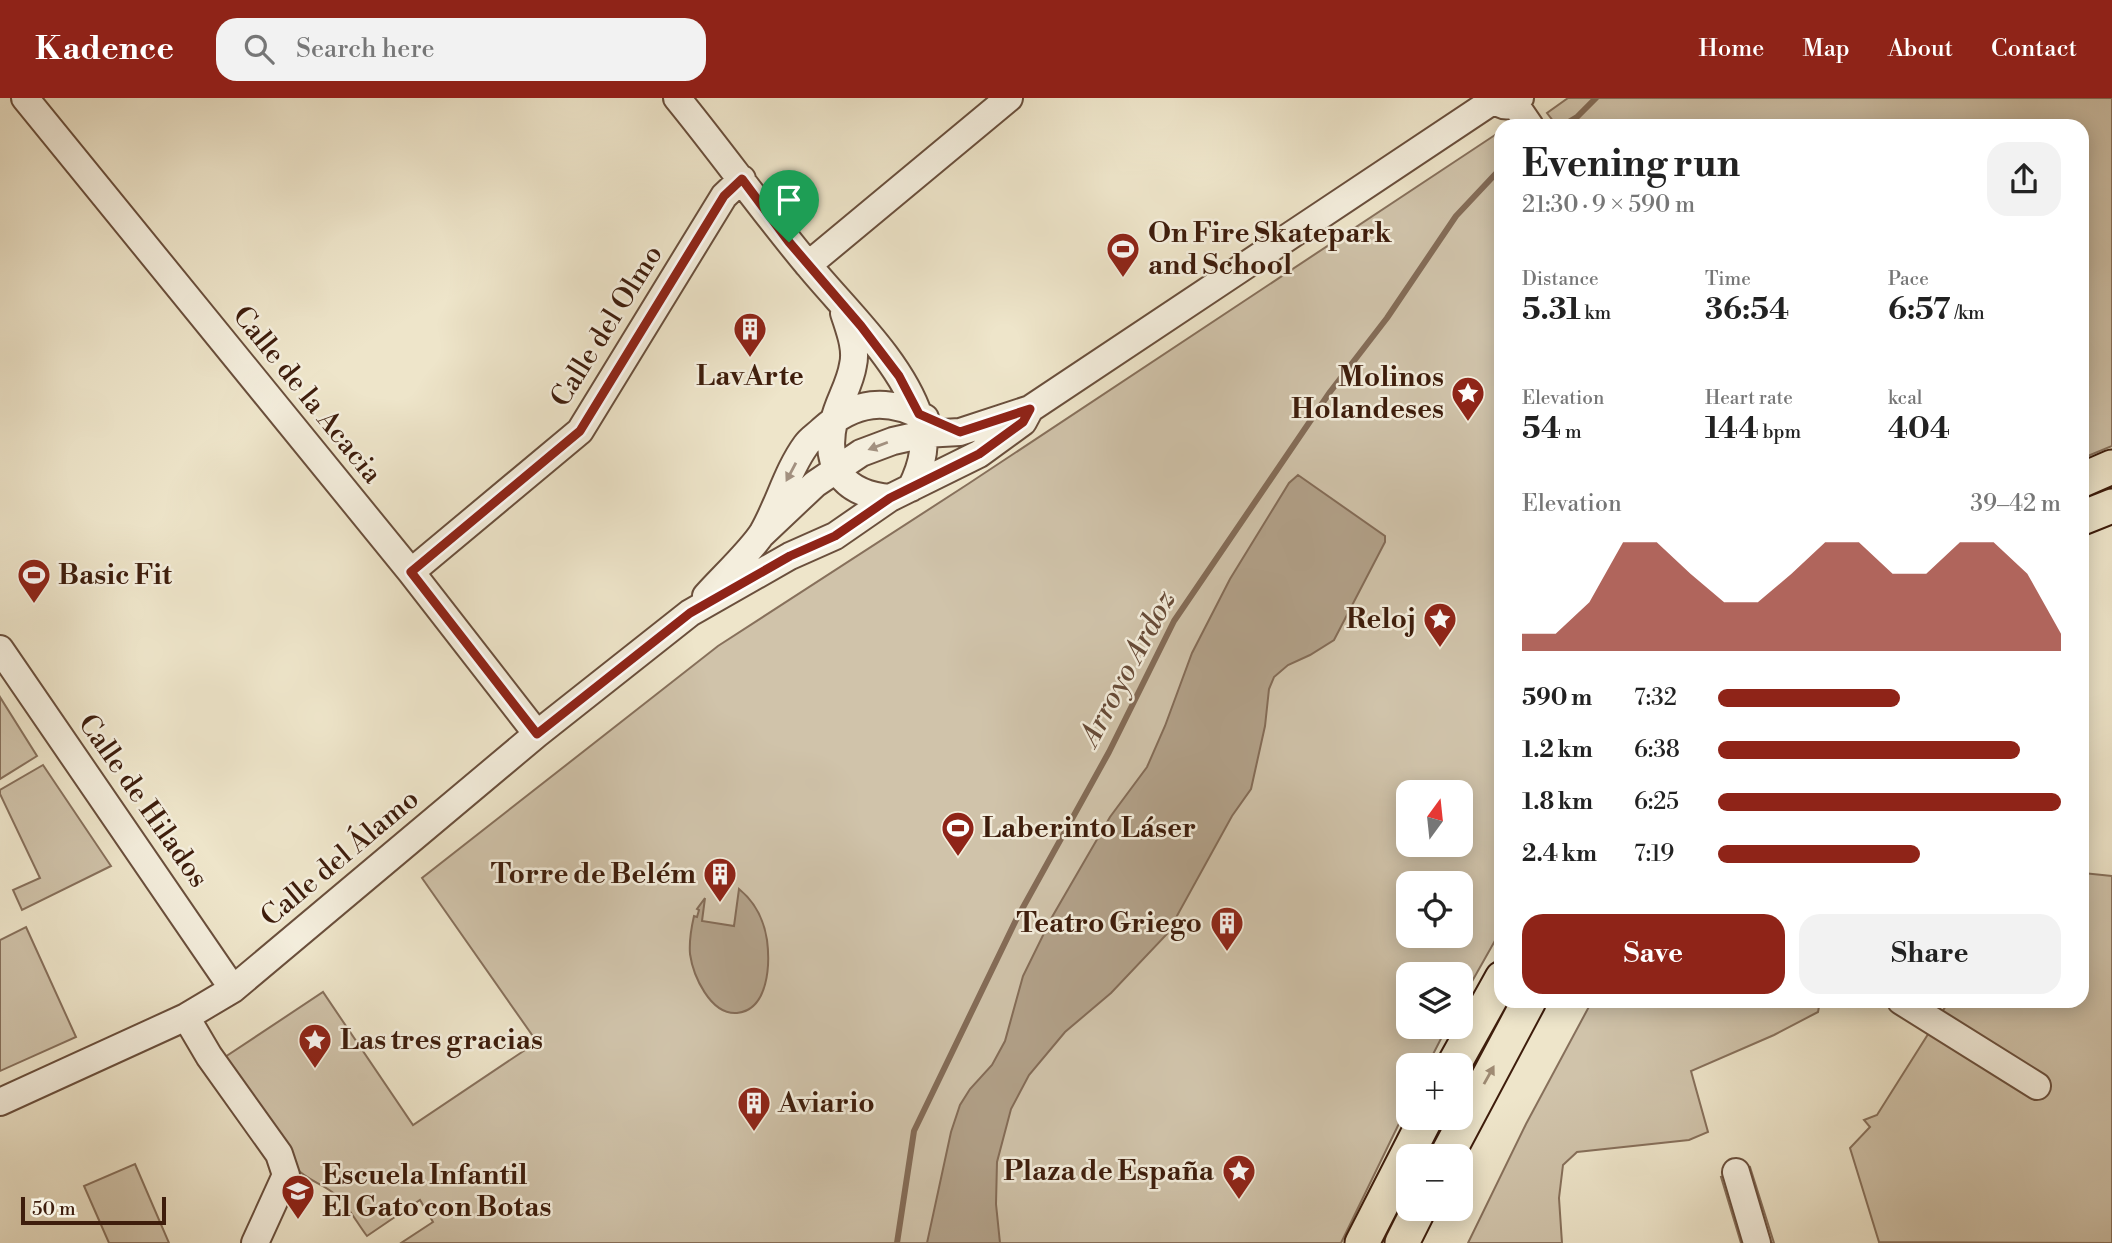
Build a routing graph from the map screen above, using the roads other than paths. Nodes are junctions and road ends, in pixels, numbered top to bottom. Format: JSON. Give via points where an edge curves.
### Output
{"nodes":[{"id":1,"x":25,"y":98,"type":"edge"},
{"id":2,"x":677,"y":98,"type":"edge"},
{"id":3,"x":1009,"y":98,"type":"edge"},
{"id":4,"x":1513,"y":108,"type":"edge"},
{"id":5,"x":1495,"y":119,"type":"edge"},
{"id":6,"x":1494,"y":120,"type":"edge"},
{"id":7,"x":742,"y":179,"type":"junction"},
{"id":8,"x":808,"y":265,"type":"junction"},
{"id":9,"x":843,"y":307,"type":"junction"},
{"id":10,"x":1030,"y":409,"type":"junction"},
{"id":11,"x":834,"y":419,"type":"junction"},
{"id":12,"x":922,"y":424,"type":"junction"},
{"id":13,"x":2112,"y":467,"type":"edge"},
{"id":14,"x":836,"y":469,"type":"junction"},
{"id":15,"x":2089,"y":477,"type":"edge"},
{"id":16,"x":901,"y":493,"type":"junction"},
{"id":17,"x":2112,"y":506,"type":"edge"},
{"id":18,"x":2089,"y":515,"type":"edge"},
{"id":19,"x":762,"y":534,"type":"junction"},
{"id":20,"x":411,"y":572,"type":"junction"},
{"id":21,"x":690,"y":613,"type":"junction"},
{"id":22,"x":0,"y":649,"type":"edge"},
{"id":23,"x":537,"y":734,"type":"junction"},
{"id":24,"x":233,"y":989,"type":"junction"},
{"id":25,"x":1494,"y":992,"type":"edge"},
{"id":26,"x":1525,"y":1008,"type":"edge"},
{"id":27,"x":1912,"y":1008,"type":"edge"},
{"id":28,"x":186,"y":1017,"type":"junction"},
{"id":29,"x":1460,"y":1053,"type":"edge"},
{"id":30,"x":2037,"y":1086,"type":"dead end"},
{"id":31,"x":0,"y":1102,"type":"edge"},
{"id":32,"x":1420,"y":1130,"type":"edge"},
{"id":33,"x":1453,"y":1144,"type":"edge"},
{"id":34,"x":1736,"y":1172,"type":"dead end"},
{"id":35,"x":1413,"y":1221,"type":"edge"},
{"id":36,"x":255,"y":1243,"type":"edge"},
{"id":37,"x":1362,"y":1243,"type":"edge"},
{"id":38,"x":1402,"y":1243,"type":"edge"},
{"id":39,"x":1757,"y":1243,"type":"edge"}],
"edges":[{"from":1,"to":20,"type":"street","name":"Calle de la Acacia"},
{"from":2,"to":7,"type":"street"},
{"from":3,"to":8,"type":"street"},
{"from":4,"to":5,"type":"street"},
{"from":6,"to":10,"type":"street"},
{"from":7,"to":8,"type":"street"},
{"from":7,"to":20,"type":"street","name":"Calle del Olmo","via":[[724,196],[580,431]]},
{"from":8,"to":9,"type":"street"},
{"from":9,"to":11,"type":"street","name":"Calle del Álamo","via":[[854,346],[854,365]]},
{"from":9,"to":12,"type":"street","via":[[899,376]]},
{"from":10,"to":12,"type":"street","name":"Calle del Álamo","via":[[960,432]]},
{"from":10,"to":16,"type":"street","name":"Calle del Álamo","via":[[1023,422],[979,454]]},
{"from":11,"to":12,"type":"street","name":"Calle del Álamo","via":[[883,403]]},
{"from":11,"to":14,"type":"street","name":"Calle del Álamo"},
{"from":11,"to":19,"type":"street","name":"Calle del Álamo","one_way":true,"via":[[807,443]]},
{"from":12,"to":14,"type":"street","name":"Calle del Álamo","one_way":true},
{"from":12,"to":16,"type":"street","via":[[922,464]]},
{"from":13,"to":15,"type":"main road"},
{"from":14,"to":16,"type":"street","via":[[846,484],[859,491],[876,497]]},
{"from":14,"to":19,"type":"street","name":"Calle del Álamo"},
{"from":16,"to":21,"type":"street","name":"Calle del Álamo","via":[[835,536]]},
{"from":17,"to":18,"type":"main road"},
{"from":19,"to":21,"type":"street","name":"Calle del Álamo"},
{"from":20,"to":23,"type":"street","name":"Calle de la Acacia"},
{"from":21,"to":23,"type":"street","name":"Calle del Álamo"},
{"from":22,"to":24,"type":"street","name":"Calle de Hilados"},
{"from":23,"to":24,"type":"street","name":"Calle del Álamo"},
{"from":24,"to":28,"type":"street","name":"Calle del Álamo"},
{"from":25,"to":29,"type":"main road"},
{"from":33,"to":26,"type":"main road","one_way":true},
{"from":27,"to":30,"type":"street"},
{"from":28,"to":31,"type":"street","name":"Calle del Álamo"},
{"from":28,"to":36,"type":"street","via":[[279,1154],[286,1175]]},
{"from":32,"to":37,"type":"main road"},
{"from":34,"to":39,"type":"street"},
{"from":35,"to":38,"type":"main road"}]}
